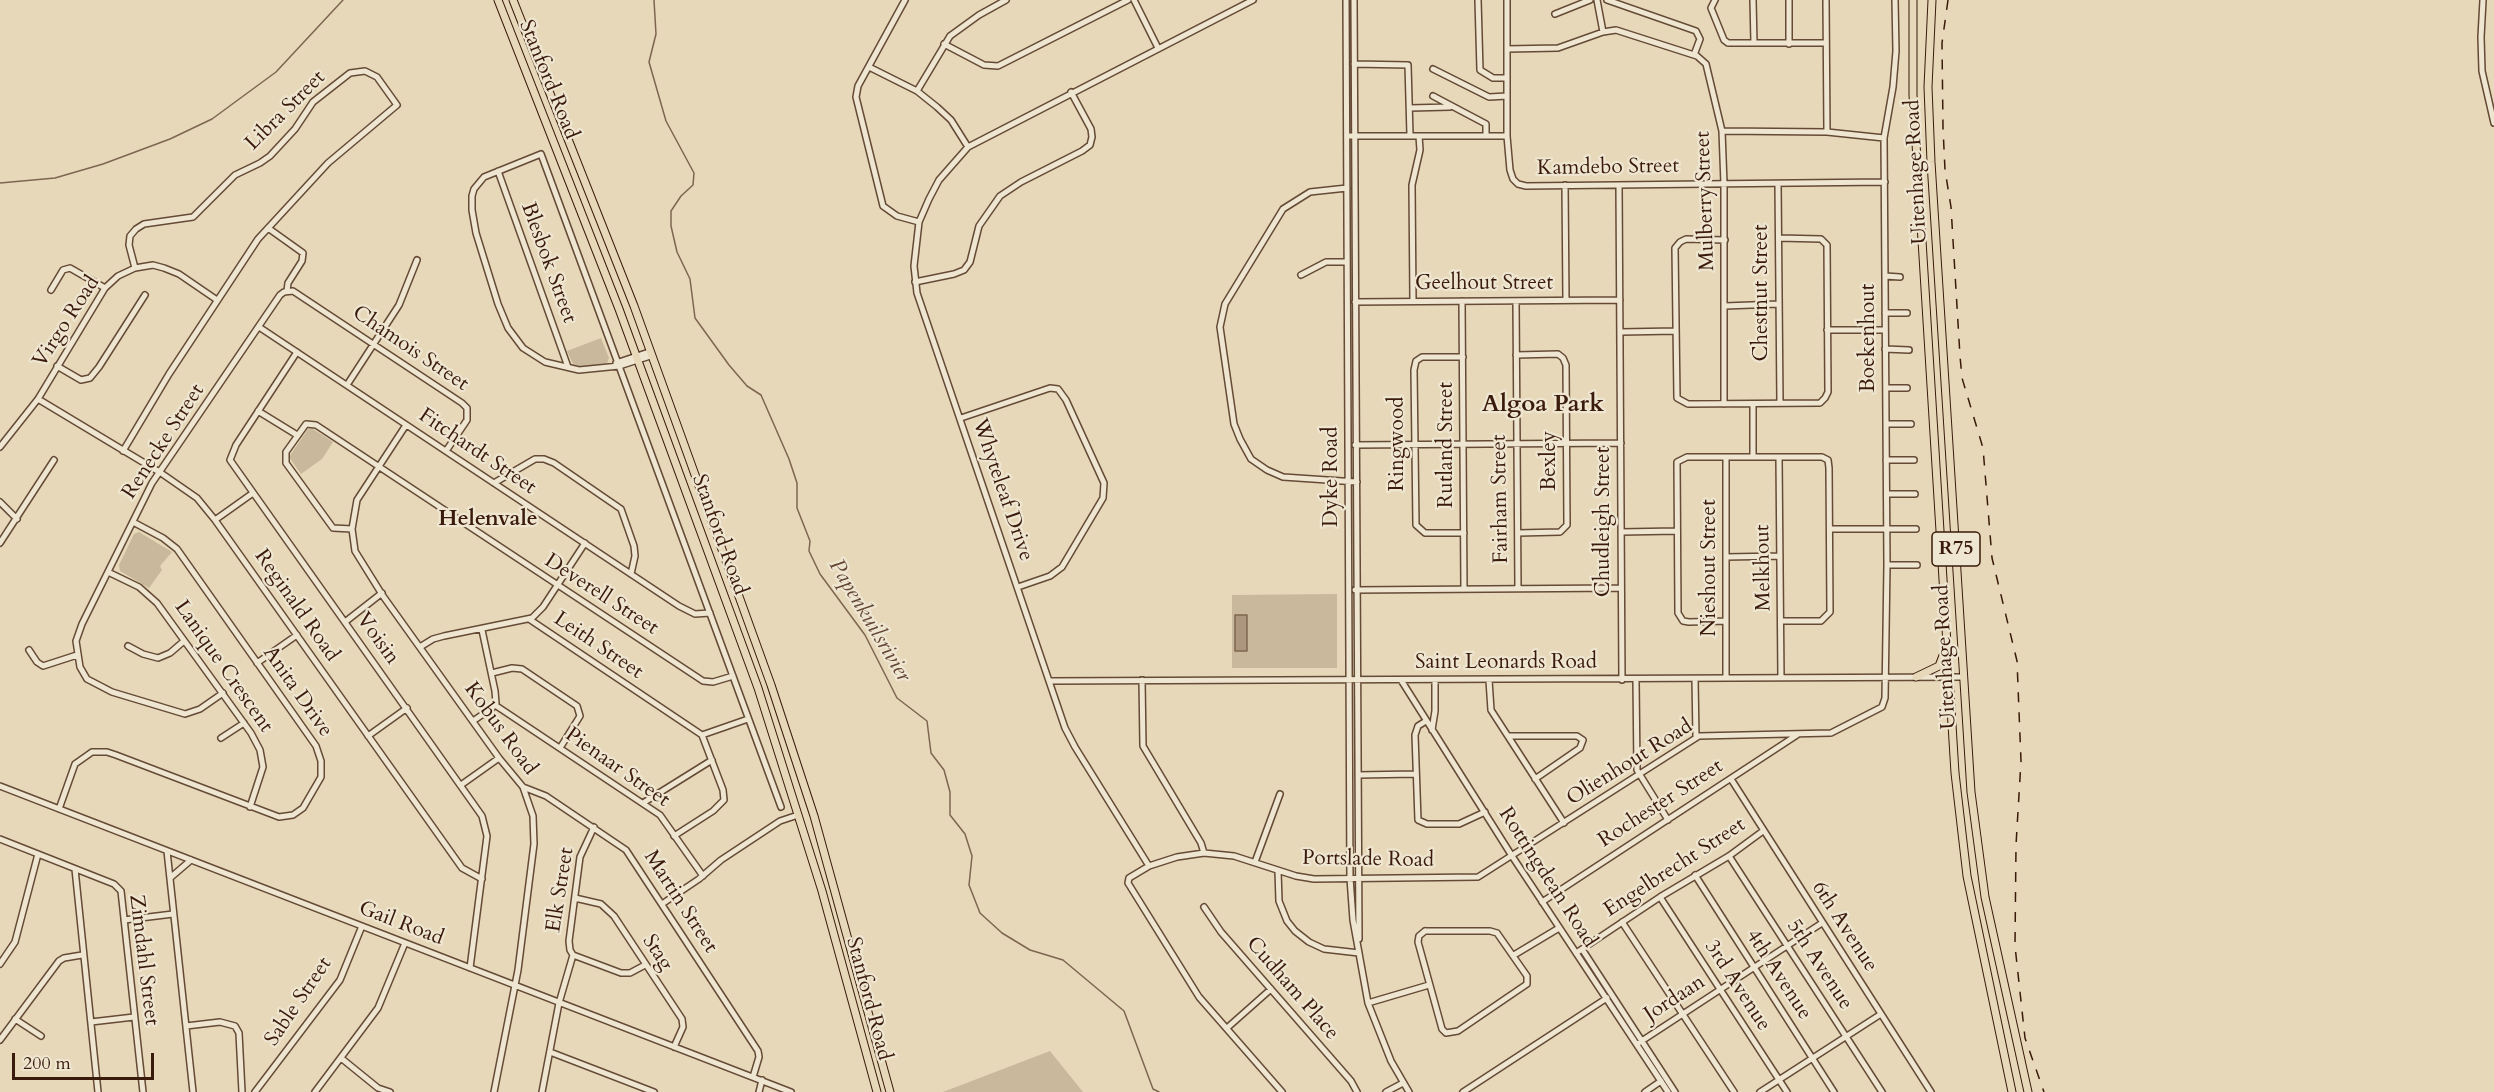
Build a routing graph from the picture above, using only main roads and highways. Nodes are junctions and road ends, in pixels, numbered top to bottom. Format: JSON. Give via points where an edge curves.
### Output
{"nodes":[{"id":1,"x":498,"y":0,"type":"edge"},
{"id":2,"x":513,"y":0,"type":"edge"},
{"id":3,"x":1913,"y":0,"type":"edge"},
{"id":4,"x":1932,"y":0,"type":"edge"},
{"id":5,"x":1947,"y":646,"type":"junction"},
{"id":6,"x":1916,"y":677,"type":"road end"},
{"id":7,"x":877,"y":1092,"type":"edge"},
{"id":8,"x":890,"y":1092,"type":"edge"},
{"id":9,"x":2012,"y":1092,"type":"edge"},
{"id":10,"x":2028,"y":1092,"type":"edge"}],
"edges":[{"from":1,"to":7,"type":"main road","name":"Stanford Road","via":[[637,357],[758,688],[822,891]]},
{"from":2,"to":8,"type":"main road","name":"Stanford Road","via":[[634,306],[771,685],[814,816]]},
{"from":3,"to":5,"type":"main road","name":"Uitenhage Road","number":"R75","via":[[1913,95]]},
{"from":4,"to":10,"type":"main road","name":"Uitenhage Road","number":"R75","via":[[1931,162],[1971,792],[1981,873]]},
{"from":5,"to":6,"type":"main road","via":[[1939,666]]},
{"from":5,"to":9,"type":"main road","name":"Uitenhage Road","number":"R75","via":[[1962,848]]}]}
